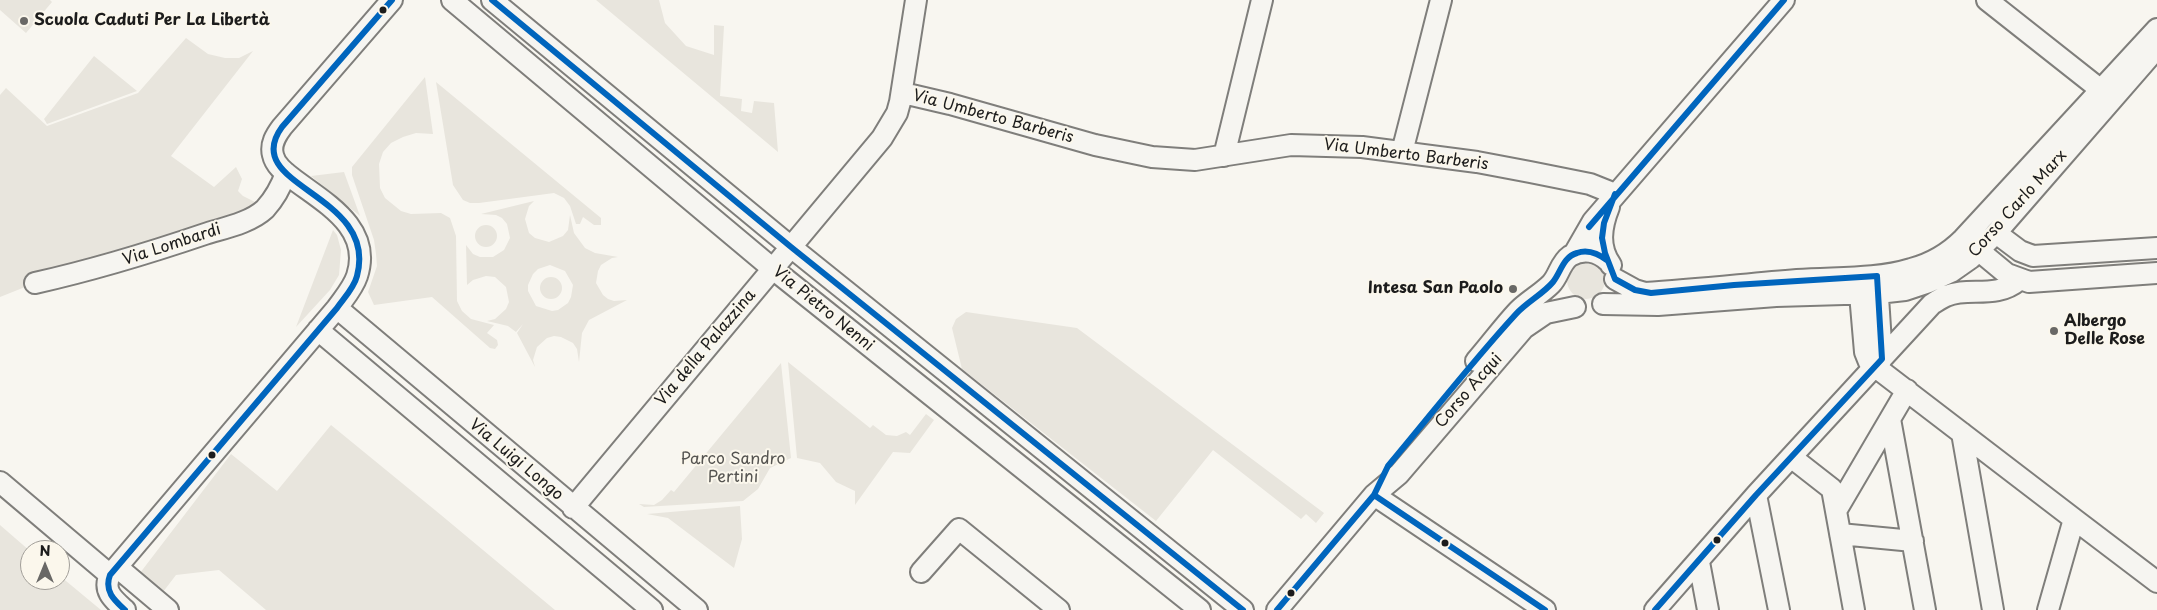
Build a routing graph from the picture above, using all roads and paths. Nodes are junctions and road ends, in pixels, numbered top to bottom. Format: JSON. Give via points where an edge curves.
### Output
{"nodes":[{"id":1,"x":392,"y":0,"type":"edge"},
{"id":2,"x":452,"y":0,"type":"edge"},
{"id":3,"x":492,"y":0,"type":"edge"},
{"id":4,"x":916,"y":0,"type":"edge"},
{"id":5,"x":1262,"y":0,"type":"edge"},
{"id":6,"x":1441,"y":0,"type":"edge"},
{"id":7,"x":1784,"y":0,"type":"edge"},
{"id":8,"x":1987,"y":0,"type":"edge"},
{"id":9,"x":2157,"y":29,"type":"edge"},
{"id":10,"x":2157,"y":48,"type":"edge"},
{"id":11,"x":2101,"y":90,"type":"junction"},
{"id":12,"x":902,"y":93,"type":"junction"},
{"id":13,"x":1402,"y":152,"type":"junction"},
{"id":14,"x":1224,"y":156,"type":"junction"},
{"id":15,"x":286,"y":173,"type":"junction"},
{"id":16,"x":1615,"y":194,"type":"junction"},
{"id":17,"x":1982,"y":240,"type":"junction"},
{"id":18,"x":791,"y":247,"type":"junction"},
{"id":19,"x":2157,"y":248,"type":"edge"},
{"id":20,"x":1574,"y":254,"type":"junction"},
{"id":21,"x":773,"y":269,"type":"junction"},
{"id":22,"x":1612,"y":270,"type":"junction"},
{"id":23,"x":1559,"y":271,"type":"junction"},
{"id":24,"x":2157,"y":272,"type":"edge"},
{"id":25,"x":2018,"y":280,"type":"junction"},
{"id":26,"x":35,"y":283,"type":"dead end"},
{"id":27,"x":1871,"y":288,"type":"junction"},
{"id":28,"x":1603,"y":304,"type":"junction"},
{"id":29,"x":1575,"y":307,"type":"junction"},
{"id":30,"x":337,"y":308,"type":"junction"},
{"id":31,"x":318,"y":330,"type":"junction"},
{"id":32,"x":1879,"y":362,"type":"junction"},
{"id":33,"x":1907,"y":390,"type":"junction"},
{"id":34,"x":1890,"y":419,"type":"junction"},
{"id":35,"x":1962,"y":432,"type":"junction"},
{"id":36,"x":1791,"y":457,"type":"junction"},
{"id":37,"x":0,"y":482,"type":"edge"},
{"id":38,"x":1374,"y":495,"type":"junction"},
{"id":39,"x":1756,"y":495,"type":"junction"},
{"id":40,"x":573,"y":508,"type":"junction"},
{"id":41,"x":1836,"y":511,"type":"junction"},
{"id":42,"x":2074,"y":518,"type":"junction"},
{"id":43,"x":1840,"y":534,"type":"junction"},
{"id":44,"x":1913,"y":541,"type":"junction"},
{"id":45,"x":1699,"y":562,"type":"junction"},
{"id":46,"x":921,"y":572,"type":"dead end"},
{"id":47,"x":112,"y":573,"type":"junction"},
{"id":48,"x":2157,"y":582,"type":"edge"},
{"id":49,"x":690,"y":608,"type":"edge"},
{"id":50,"x":125,"y":610,"type":"edge"},
{"id":51,"x":168,"y":610,"type":"edge"},
{"id":52,"x":652,"y":610,"type":"edge"},
{"id":53,"x":1060,"y":610,"type":"edge"},
{"id":54,"x":1200,"y":610,"type":"edge"},
{"id":55,"x":1242,"y":610,"type":"edge"},
{"id":56,"x":1277,"y":610,"type":"edge"},
{"id":57,"x":1545,"y":610,"type":"edge"},
{"id":58,"x":1655,"y":610,"type":"edge"},
{"id":59,"x":1708,"y":610,"type":"edge"},
{"id":60,"x":1779,"y":610,"type":"edge"},
{"id":61,"x":1854,"y":610,"type":"edge"},
{"id":62,"x":1925,"y":610,"type":"edge"},
{"id":63,"x":1993,"y":610,"type":"edge"},
{"id":64,"x":2048,"y":610,"type":"edge"}],
"edges":[{"from":1,"to":15,"type":"street","via":[[276,136],[272,145],[273,155]]},
{"from":2,"to":21,"type":"street","name":"Via Pietro Nenni"},
{"from":3,"to":18,"type":"street","name":"Via Pietro Nenni"},
{"from":4,"to":12,"type":"street","name":"Via della Palazzina"},
{"from":5,"to":14,"type":"street"},
{"from":6,"to":13,"type":"street"},
{"from":7,"to":16,"type":"street"},
{"from":8,"to":11,"type":"street"},
{"from":9,"to":11,"type":"street","name":"Corso Carlo Marx"},
{"from":10,"to":17,"type":"street","name":"Corso Carlo Marx"},
{"from":11,"to":17,"type":"street","name":"Corso Carlo Marx"},
{"from":12,"to":14,"type":"street","name":"Via Umberto Barberis","via":[[1119,151],[1176,160]]},
{"from":12,"to":18,"type":"street","name":"Via della Palazzina","via":[[897,113],[882,138]]},
{"from":13,"to":14,"type":"street","name":"Via Umberto Barberis","via":[[1310,144]]},
{"from":13,"to":16,"type":"street","name":"Via Umberto Barberis","via":[[1540,174],[1590,184]]},
{"from":15,"to":26,"type":"street","name":"Via Lombardi","via":[[280,190],[264,210],[241,222],[141,256]]},
{"from":15,"to":30,"type":"street","via":[[342,216],[355,234],[360,261],[357,274],[353,286]]},
{"from":16,"to":20,"type":"street","via":[[1593,221]]},
{"from":16,"to":22,"type":"street","via":[[1602,229],[1603,247]]},
{"from":17,"to":19,"type":"street","via":[[2033,256]]},
{"from":17,"to":25,"type":"street","via":[[2001,271]]},
{"from":17,"to":27,"type":"street","name":"Corso Carlo Marx","via":[[1960,266],[1938,279],[1910,289]]},
{"from":18,"to":21,"type":"street","name":"Via della Palazzina"},
{"from":18,"to":55,"type":"street","name":"Via Pietro Nenni"},
{"from":20,"to":22,"type":"street","via":[[1592,252],[1601,255]]},
{"from":20,"to":23,"type":"street"},
{"from":21,"to":40,"type":"street","name":"Via della Palazzina"},
{"from":21,"to":54,"type":"street","name":"Via Pietro Nenni"},
{"from":22,"to":27,"type":"street","name":"Corso Carlo Marx","via":[[1635,290],[1646,293],[1734,284]]},
{"from":22,"to":28,"type":"street","via":[[1612,293]]},
{"from":23,"to":29,"type":"street","via":[[1561,294]]},
{"from":23,"to":38,"type":"street","via":[[1548,287],[1517,313],[1388,466]]},
{"from":24,"to":25,"type":"street","via":[[2035,282]]},
{"from":25,"to":32,"type":"street","via":[[1998,290],[1946,296],[1932,304]]},
{"from":27,"to":28,"type":"street","name":"Corso Carlo Marx","via":[[1650,305]]},
{"from":27,"to":32,"type":"street","via":[[1865,352],[1869,362]]},
{"from":28,"to":29,"type":"street","via":[[1589,309]]},
{"from":29,"to":38,"type":"street","name":"Corso Acqui","via":[[1546,313],[1524,328],[1399,474]]},
{"from":30,"to":31,"type":"street"},
{"from":30,"to":40,"type":"street","name":"Via Luigi Longo"},
{"from":31,"to":47,"type":"street"},
{"from":31,"to":52,"type":"street","name":"Via Luigi Longo"},
{"from":32,"to":33,"type":"street"},
{"from":32,"to":36,"type":"street"},
{"from":33,"to":34,"type":"street"},
{"from":33,"to":35,"type":"street"},
{"from":34,"to":41,"type":"street"},
{"from":34,"to":44,"type":"street"},
{"from":35,"to":42,"type":"street"},
{"from":35,"to":63,"type":"street"},
{"from":36,"to":39,"type":"street"},
{"from":36,"to":41,"type":"street","via":[[1832,490]]},
{"from":37,"to":47,"type":"street"},
{"from":38,"to":56,"type":"street","name":"Corso Acqui"},
{"from":38,"to":57,"type":"street"},
{"from":39,"to":45,"type":"street"},
{"from":39,"to":60,"type":"street"},
{"from":40,"to":49,"type":"street","name":"Via Luigi Longo"},
{"from":41,"to":43,"type":"street"},
{"from":42,"to":48,"type":"street"},
{"from":42,"to":64,"type":"street"},
{"from":43,"to":44,"type":"street"},
{"from":43,"to":61,"type":"street"},
{"from":44,"to":62,"type":"street"},
{"from":45,"to":58,"type":"street"},
{"from":45,"to":59,"type":"street"},
{"from":46,"to":53,"type":"street","via":[[959,529]]},
{"from":47,"to":50,"type":"street","via":[[108,587],[110,596]]},
{"from":47,"to":51,"type":"street"}]}
